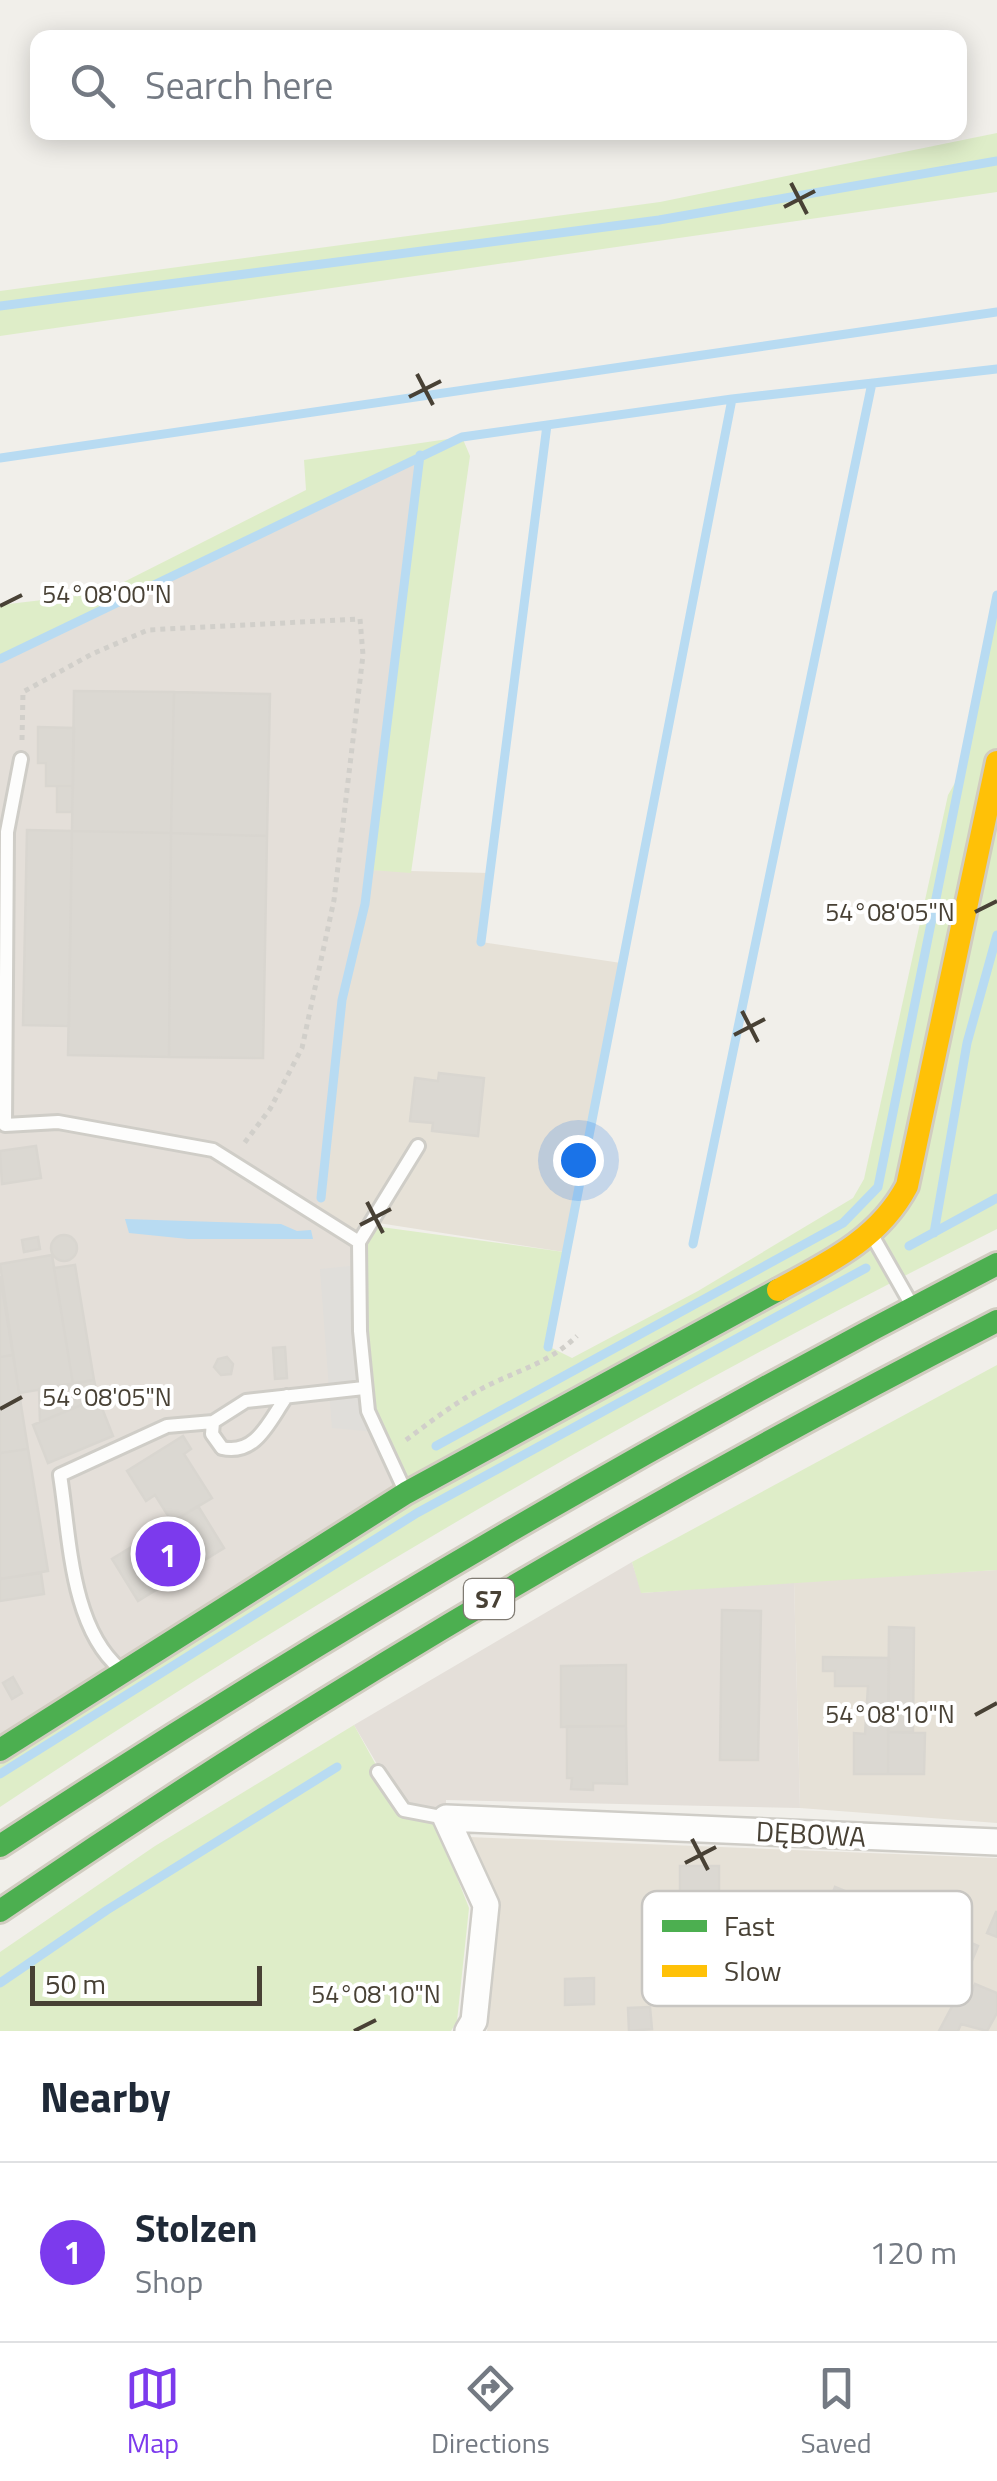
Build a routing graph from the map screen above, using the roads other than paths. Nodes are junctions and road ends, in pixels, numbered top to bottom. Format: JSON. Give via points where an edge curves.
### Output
{"nodes":[{"id":1,"x":22,"y":760,"type":"road end"},
{"id":2,"x":997,"y":762,"type":"edge"},
{"id":3,"x":418,"y":1146,"type":"dead end"},
{"id":4,"x":872,"y":1235,"type":"junction"},
{"id":5,"x":360,"y":1242,"type":"junction"},
{"id":6,"x":997,"y":1264,"type":"edge"},
{"id":7,"x":912,"y":1307,"type":"junction"},
{"id":8,"x":997,"y":1321,"type":"edge"},
{"id":9,"x":364,"y":1388,"type":"junction"},
{"id":10,"x":287,"y":1396,"type":"junction"},
{"id":11,"x":213,"y":1422,"type":"junction"},
{"id":12,"x":406,"y":1493,"type":"junction"},
{"id":13,"x":122,"y":1671,"type":"junction"},
{"id":14,"x":0,"y":1750,"type":"edge"},
{"id":15,"x":378,"y":1772,"type":"dead end"},
{"id":16,"x":446,"y":1818,"type":"junction"},
{"id":17,"x":997,"y":1842,"type":"edge"},
{"id":18,"x":0,"y":1846,"type":"edge"},
{"id":19,"x":0,"y":1911,"type":"edge"},
{"id":20,"x":468,"y":2031,"type":"edge"}],
"edges":[{"from":1,"to":5,"type":"lane","via":[[7,832],[5,1125],[58,1122],[214,1150]]},
{"from":2,"to":4,"type":"main road","via":[[913,1170],[894,1213]]},
{"from":3,"to":5,"type":"lane"},
{"from":4,"to":7,"type":"lane"},
{"from":4,"to":12,"type":"main road"},
{"from":5,"to":9,"type":"lane"},
{"from":6,"to":7,"type":"main road","number":"S7"},
{"from":7,"to":18,"type":"main road","number":"S7","via":[[503,1530]]},
{"from":8,"to":19,"type":"main road","number":"S7","via":[[529,1575],[201,1777]]},
{"from":9,"to":10,"type":"lane"},
{"from":9,"to":12,"type":"lane"},
{"from":10,"to":11,"type":"lane","via":[[246,1401]]},
{"from":10,"to":11,"type":"lane","via":[[263,1433],[242,1448],[215,1442]]},
{"from":11,"to":13,"type":"lane","via":[[168,1426],[60,1476],[76,1578],[94,1638]]},
{"from":12,"to":13,"type":"main road"},
{"from":13,"to":14,"type":"main road"},
{"from":15,"to":16,"type":"lane","via":[[404,1810]]},
{"from":16,"to":17,"type":"street","name":"DĘBOWA"},
{"from":16,"to":20,"type":"street","via":[[486,1905]]}]}
